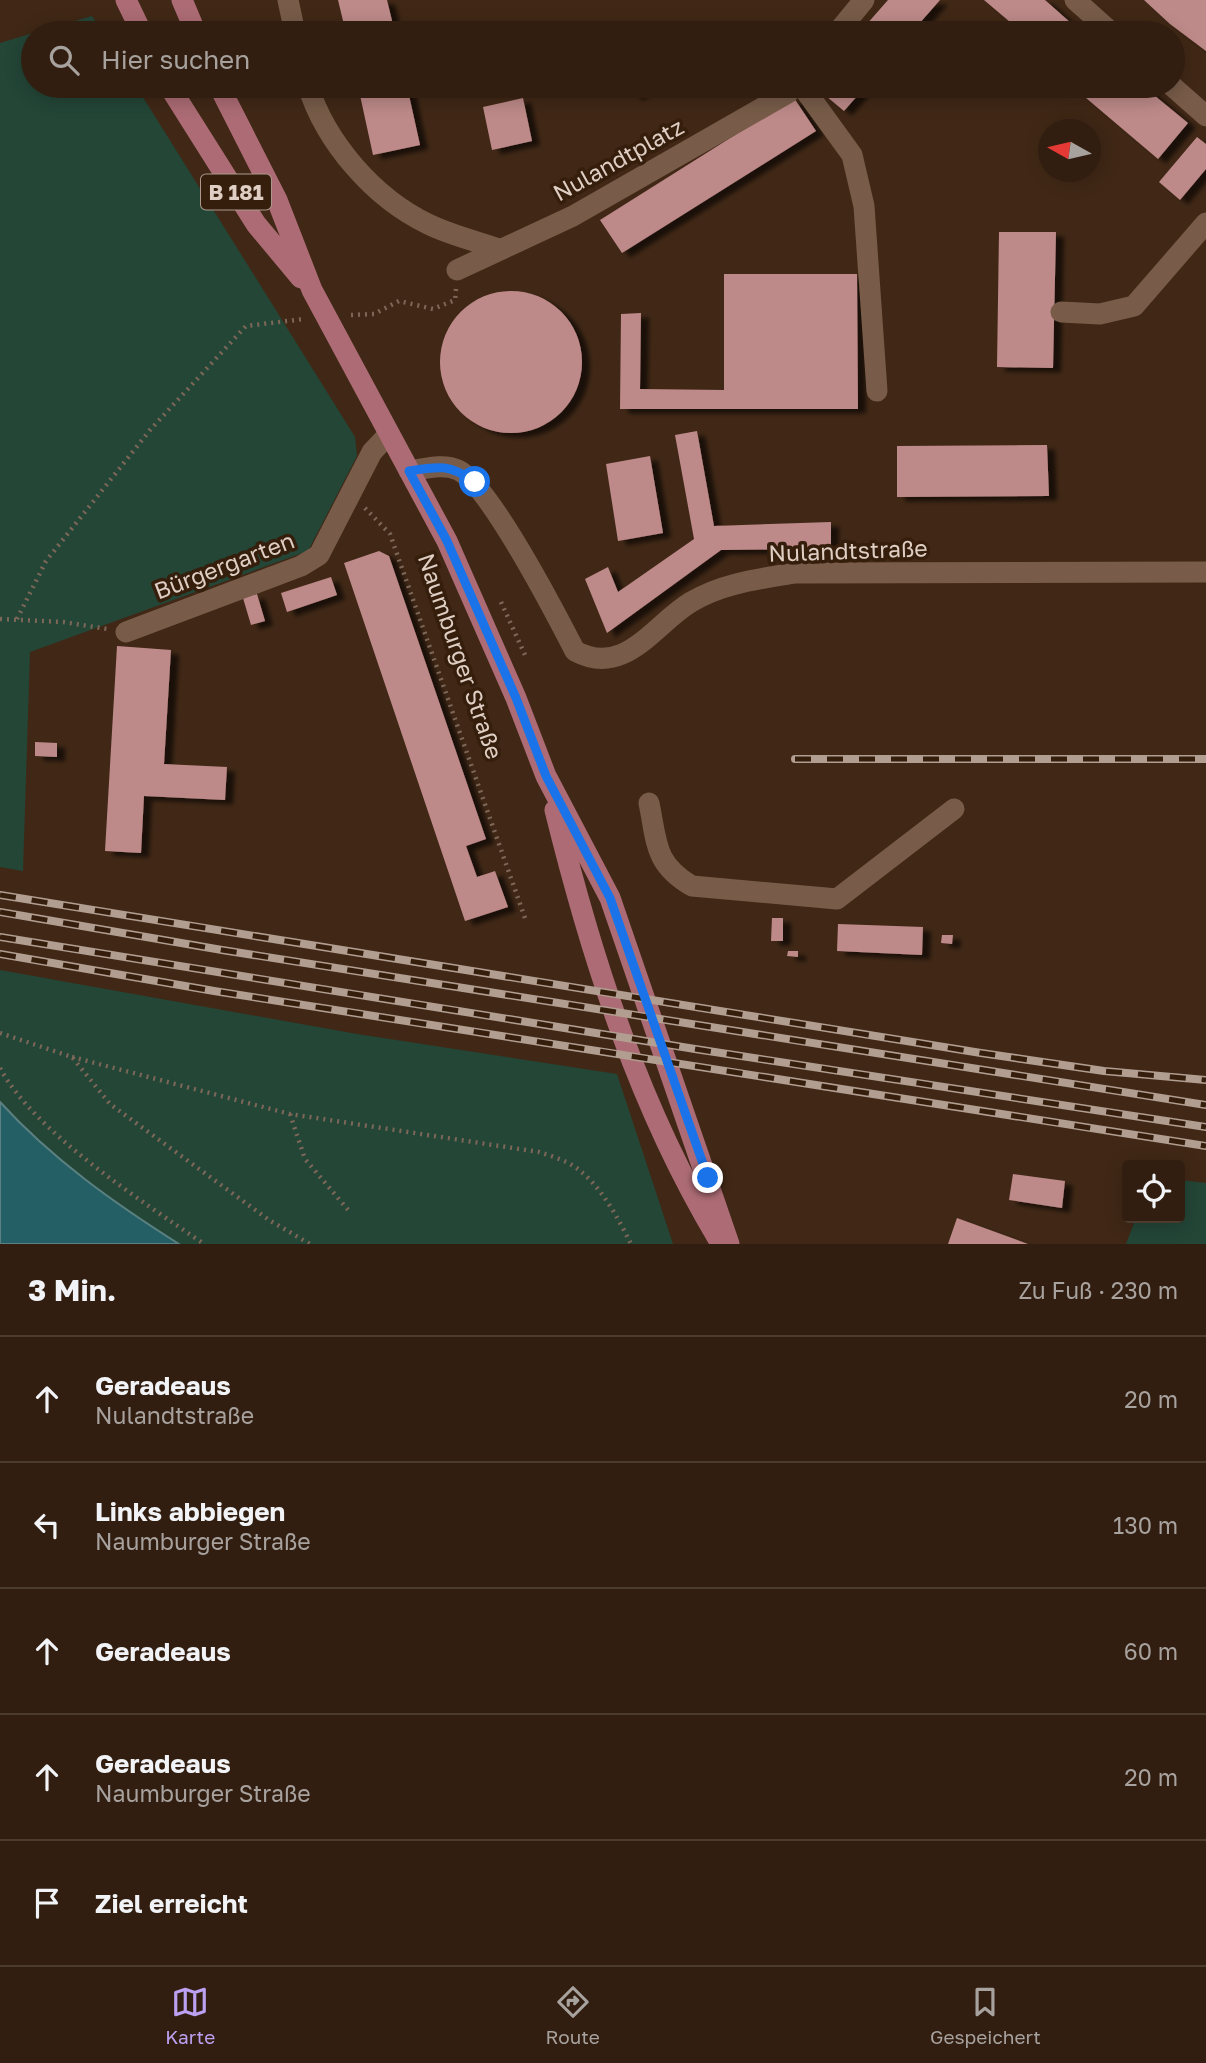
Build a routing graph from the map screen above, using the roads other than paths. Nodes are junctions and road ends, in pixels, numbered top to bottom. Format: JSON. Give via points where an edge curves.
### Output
{"nodes":[{"id":1,"x":126,"y":0,"type":"edge"},
{"id":2,"x":182,"y":0,"type":"edge"},
{"id":3,"x":288,"y":0,"type":"edge"},
{"id":4,"x":864,"y":0,"type":"edge"},
{"id":5,"x":1074,"y":0,"type":"edge"},
{"id":6,"x":136,"y":21,"type":"edge"},
{"id":7,"x":191,"y":21,"type":"edge"},
{"id":8,"x":292,"y":21,"type":"edge"},
{"id":9,"x":847,"y":21,"type":"edge"},
{"id":10,"x":1098,"y":21,"type":"edge"},
{"id":11,"x":1185,"y":97,"type":"edge"},
{"id":12,"x":177,"y":98,"type":"edge"},
{"id":13,"x":225,"y":98,"type":"edge"},
{"id":14,"x":312,"y":98,"type":"edge"},
{"id":15,"x":779,"y":98,"type":"edge"},
{"id":16,"x":811,"y":98,"type":"edge"},
{"id":17,"x":1206,"y":116,"type":"edge"},
{"id":18,"x":1206,"y":223,"type":"edge"},
{"id":19,"x":499,"y":249,"type":"junction"},
{"id":20,"x":457,"y":270,"type":"road end"},
{"id":21,"x":312,"y":290,"type":"junction"},
{"id":22,"x":1061,"y":312,"type":"dead end"},
{"id":23,"x":877,"y":391,"type":"dead end"},
{"id":24,"x":389,"y":434,"type":"junction"},
{"id":25,"x":409,"y":471,"type":"junction"},
{"id":26,"x":1206,"y":572,"type":"edge"},
{"id":27,"x":126,"y":632,"type":"road end"},
{"id":28,"x":546,"y":776,"type":"junction"},
{"id":29,"x":649,"y":803,"type":"dead end"},
{"id":30,"x":954,"y":809,"type":"dead end"},
{"id":31,"x":721,"y":1244,"type":"edge"},
{"id":32,"x":729,"y":1244,"type":"edge"}],
"edges":[{"from":1,"to":6,"type":"main road"},
{"from":2,"to":7,"type":"main road"},
{"from":3,"to":8,"type":"street"},
{"from":4,"to":9,"type":"street"},
{"from":5,"to":10,"type":"street"},
{"from":11,"to":17,"type":"street"},
{"from":12,"to":21,"type":"main road","name":"Naumburger Straße","number":"B 181","via":[[256,224]]},
{"from":13,"to":21,"type":"main road","name":"Naumburger Straße","number":"B 181","via":[[277,200]]},
{"from":14,"to":19,"type":"street","via":[[333,140],[375,188],[428,224]]},
{"from":15,"to":19,"type":"street","name":"Nulandtplatz","via":[[573,216]]},
{"from":16,"to":23,"type":"street","via":[[852,155],[864,206]]},
{"from":18,"to":22,"type":"street","via":[[1134,306],[1100,314]]},
{"from":19,"to":20,"type":"street","name":"Nulandtplatz"},
{"from":21,"to":24,"type":"main road","name":"Naumburger Straße","number":"B 181"},
{"from":24,"to":25,"type":"main road","name":"Naumburger Straße","number":"B 181"},
{"from":24,"to":27,"type":"street","name":"Bürgergarten","via":[[372,452],[319,555],[301,566]]},
{"from":25,"to":26,"type":"street","name":"Nulandtstraße","via":[[457,469],[475,482],[547,595],[575,651],[595,658],[629,654],[690,603],[735,583],[795,573]]},
{"from":25,"to":28,"type":"main road","name":"Naumburger Straße","number":"B 181","via":[[452,553]]},
{"from":28,"to":31,"type":"main road","name":"Naumburger Straße","number":"B 181","via":[[580,911],[643,1091],[691,1194]]},
{"from":28,"to":32,"type":"main road","name":"Naumburger Straße","number":"B 181","via":[[610,898]]},
{"from":29,"to":30,"type":"street","via":[[660,857],[672,875],[692,886],[837,899]]}]}
